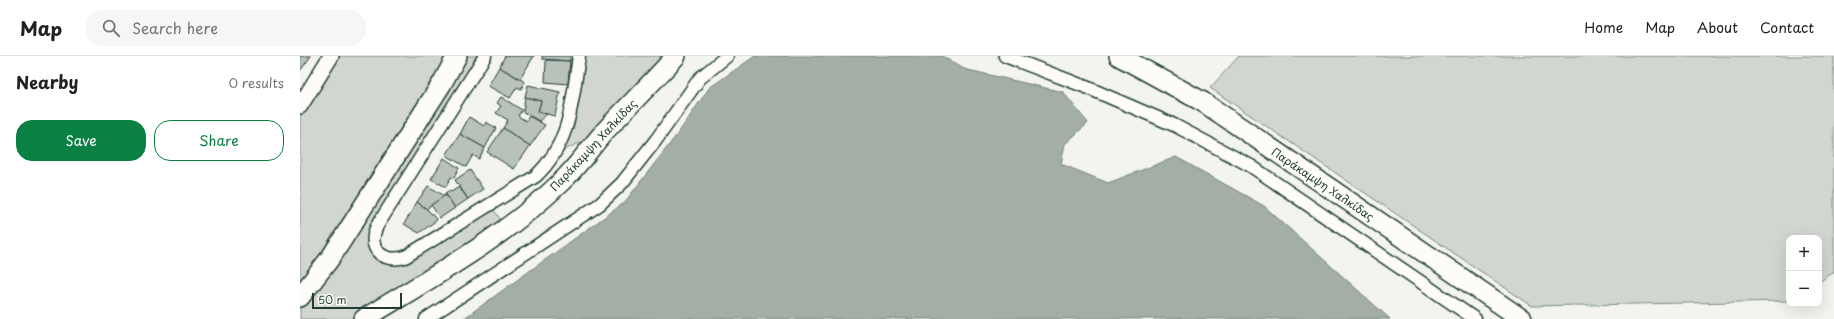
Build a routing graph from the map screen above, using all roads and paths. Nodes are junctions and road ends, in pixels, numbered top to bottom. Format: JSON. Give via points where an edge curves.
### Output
{"nodes":[{"id":1,"x":331,"y":56,"type":"edge"},
{"id":2,"x":456,"y":56,"type":"edge"},
{"id":3,"x":485,"y":56,"type":"edge"},
{"id":4,"x":579,"y":56,"type":"edge"},
{"id":5,"x":676,"y":56,"type":"edge"},
{"id":6,"x":727,"y":56,"type":"edge"},
{"id":7,"x":1005,"y":56,"type":"edge"},
{"id":8,"x":1119,"y":56,"type":"edge"},
{"id":9,"x":300,"y":106,"type":"edge"},
{"id":10,"x":300,"y":297,"type":"edge"},
{"id":11,"x":364,"y":319,"type":"edge"},
{"id":12,"x":426,"y":319,"type":"edge"},
{"id":13,"x":1475,"y":319,"type":"edge"},
{"id":14,"x":1522,"y":319,"type":"edge"}],
"edges":[{"from":1,"to":9,"type":"street"},
{"from":2,"to":10,"type":"main road","via":[[441,85],[331,257]]},
{"from":3,"to":4,"type":"street","via":[[377,226],[373,237],[381,255],[389,258],[405,257],[536,176],[546,166],[554,155],[570,115]]},
{"from":5,"to":11,"type":"main road","name":"Παράκαμψη Χαλκίδας","via":[[605,131],[562,182],[507,228]]},
{"from":6,"to":12,"type":"street","via":[[700,78],[622,183],[600,204]]},
{"from":7,"to":13,"type":"street","via":[[1086,86],[1174,124],[1251,166]]},
{"from":8,"to":14,"type":"main road","name":"Παράκαμψη Χαλκίδας","via":[[1203,102]]}]}
